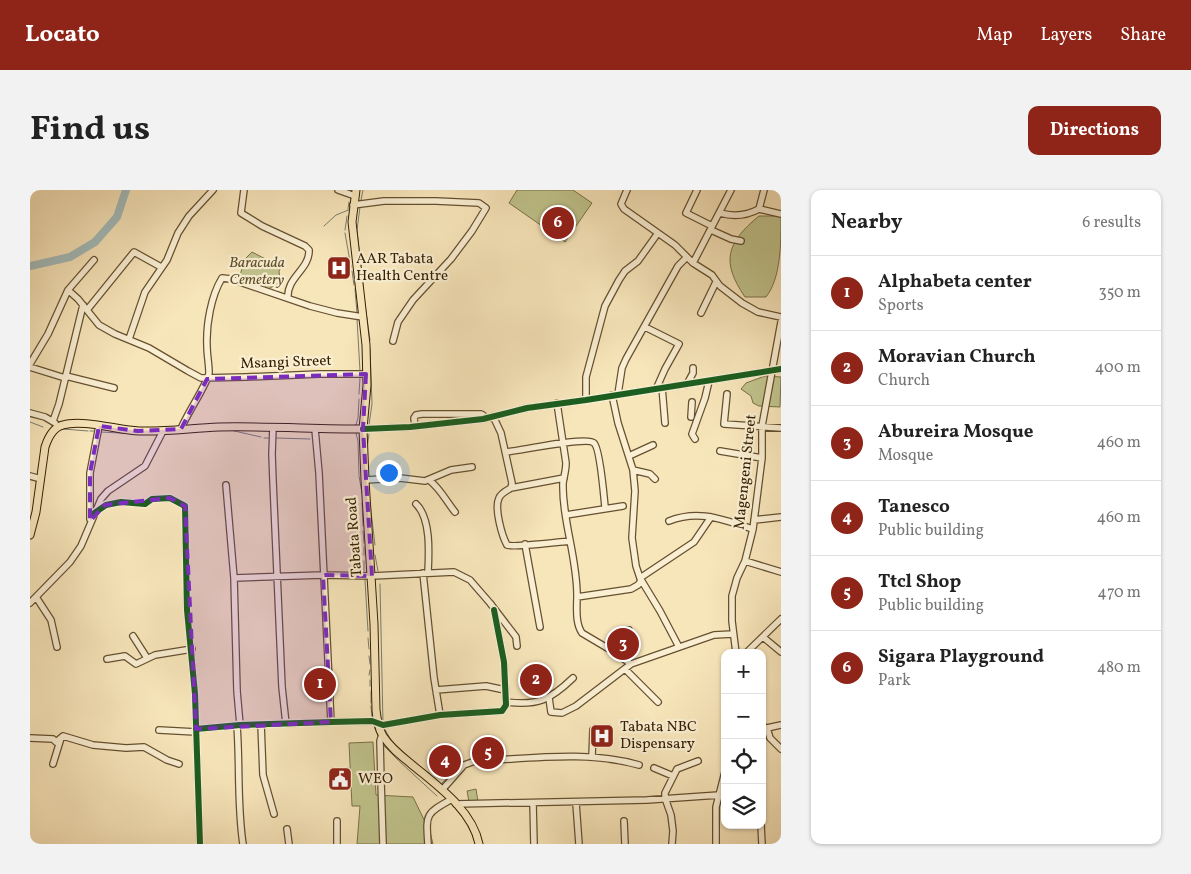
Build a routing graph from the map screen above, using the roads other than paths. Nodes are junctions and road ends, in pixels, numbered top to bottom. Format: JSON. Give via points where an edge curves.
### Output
{"nodes":[{"id":1,"x":213,"y":190,"type":"edge"},
{"id":2,"x":244,"y":190,"type":"edge"},
{"id":3,"x":338,"y":190,"type":"edge"},
{"id":4,"x":627,"y":190,"type":"edge"},
{"id":5,"x":697,"y":190,"type":"edge"},
{"id":6,"x":731,"y":190,"type":"edge"},
{"id":7,"x":764,"y":190,"type":"edge"},
{"id":8,"x":355,"y":193,"type":"edge"},
{"id":9,"x":353,"y":205,"type":"junction"},
{"id":10,"x":759,"y":210,"type":"junction"},
{"id":11,"x":720,"y":213,"type":"junction"},
{"id":12,"x":781,"y":214,"type":"edge"},
{"id":13,"x":712,"y":228,"type":"junction"},
{"id":14,"x":658,"y":233,"type":"junction"},
{"id":15,"x":741,"y":241,"type":"dead end"},
{"id":16,"x":686,"y":258,"type":"junction"},
{"id":17,"x":94,"y":260,"type":"dead end"},
{"id":18,"x":693,"y":263,"type":"junction"},
{"id":19,"x":161,"y":267,"type":"junction"},
{"id":20,"x":716,"y":282,"type":"junction"},
{"id":21,"x":68,"y":290,"type":"junction"},
{"id":22,"x":288,"y":298,"type":"junction"},
{"id":23,"x":85,"y":308,"type":"junction"},
{"id":24,"x":701,"y":313,"type":"dead end"},
{"id":25,"x":363,"y":317,"type":"junction"},
{"id":26,"x":781,"y":317,"type":"edge"},
{"id":27,"x":781,"y":322,"type":"edge"},
{"id":28,"x":645,"y":326,"type":"junction"},
{"id":29,"x":129,"y":339,"type":"junction"},
{"id":30,"x":393,"y":340,"type":"dead end"},
{"id":31,"x":30,"y":365,"type":"edge"},
{"id":32,"x":693,"y":368,"type":"dead end"},
{"id":33,"x":781,"y":369,"type":"edge"},
{"id":34,"x":773,"y":370,"type":"junction"},
{"id":35,"x":366,"y":374,"type":"junction"},
{"id":36,"x":65,"y":377,"type":"junction"},
{"id":37,"x":207,"y":379,"type":"junction"},
{"id":38,"x":710,"y":381,"type":"junction"},
{"id":39,"x":687,"y":384,"type":"junction"},
{"id":40,"x":659,"y":387,"type":"junction"},
{"id":41,"x":114,"y":388,"type":"dead end"},
{"id":42,"x":727,"y":394,"type":"dead end"},
{"id":43,"x":615,"y":395,"type":"junction"},
{"id":44,"x":586,"y":400,"type":"junction"},
{"id":45,"x":692,"y":402,"type":"dead end"},
{"id":46,"x":557,"y":403,"type":"junction"},
{"id":47,"x":30,"y":413,"type":"edge"},
{"id":48,"x":493,"y":416,"type":"junction"},
{"id":49,"x":691,"y":417,"type":"junction"},
{"id":50,"x":483,"y":419,"type":"junction"},
{"id":51,"x":53,"y":421,"type":"junction"},
{"id":52,"x":665,"y":423,"type":"dead end"},
{"id":53,"x":100,"y":426,"type":"junction"},
{"id":54,"x":415,"y":426,"type":"junction"},
{"id":55,"x":762,"y":426,"type":"junction"},
{"id":56,"x":59,"y":427,"type":"junction"},
{"id":57,"x":273,"y":427,"type":"junction"},
{"id":58,"x":180,"y":428,"type":"junction"},
{"id":59,"x":781,"y":428,"type":"edge"},
{"id":60,"x":314,"y":429,"type":"junction"},
{"id":61,"x":364,"y":429,"type":"junction"},
{"id":62,"x":163,"y":431,"type":"junction"},
{"id":63,"x":694,"y":439,"type":"dead end"},
{"id":64,"x":563,"y":443,"type":"junction"},
{"id":65,"x":653,"y":445,"type":"dead end"},
{"id":66,"x":720,"y":451,"type":"dead end"},
{"id":67,"x":506,"y":452,"type":"junction"},
{"id":68,"x":629,"y":456,"type":"junction"},
{"id":69,"x":762,"y":458,"type":"junction"},
{"id":70,"x":472,"y":468,"type":"dead end"},
{"id":71,"x":633,"y":470,"type":"junction"},
{"id":72,"x":30,"y":476,"type":"edge"},
{"id":73,"x":564,"y":478,"type":"junction"},
{"id":74,"x":41,"y":479,"type":"junction"},
{"id":75,"x":655,"y":479,"type":"dead end"},
{"id":76,"x":365,"y":480,"type":"junction"},
{"id":77,"x":429,"y":480,"type":"junction"},
{"id":78,"x":226,"y":485,"type":"dead end"},
{"id":79,"x":511,"y":488,"type":"junction"},
{"id":80,"x":416,"y":504,"type":"dead end"},
{"id":81,"x":623,"y":506,"type":"dead end"},
{"id":82,"x":605,"y":508,"type":"junction"},
{"id":83,"x":455,"y":512,"type":"dead end"},
{"id":84,"x":93,"y":514,"type":"junction"},
{"id":85,"x":566,"y":514,"type":"junction"},
{"id":86,"x":711,"y":517,"type":"junction"},
{"id":87,"x":781,"y":517,"type":"edge"},
{"id":88,"x":754,"y":520,"type":"junction"},
{"id":89,"x":90,"y":521,"type":"junction"},
{"id":90,"x":669,"y":521,"type":"dead end"},
{"id":91,"x":753,"y":529,"type":"junction"},
{"id":92,"x":30,"y":535,"type":"edge"},
{"id":93,"x":570,"y":541,"type":"junction"},
{"id":94,"x":525,"y":544,"type":"junction"},
{"id":95,"x":745,"y":560,"type":"junction"},
{"id":96,"x":781,"y":572,"type":"edge"},
{"id":97,"x":425,"y":573,"type":"junction"},
{"id":98,"x":324,"y":575,"type":"junction"},
{"id":99,"x":278,"y":576,"type":"junction"},
{"id":100,"x":372,"y":576,"type":"junction"},
{"id":101,"x":234,"y":578,"type":"junction"},
{"id":102,"x":640,"y":579,"type":"junction"},
{"id":103,"x":36,"y":597,"type":"junction"},
{"id":104,"x":577,"y":597,"type":"junction"},
{"id":105,"x":30,"y":603,"type":"edge"},
{"id":106,"x":494,"y":610,"type":"junction"},
{"id":107,"x":781,"y":619,"type":"edge"},
{"id":108,"x":540,"y":627,"type":"dead end"},
{"id":109,"x":628,"y":630,"type":"dead end"},
{"id":110,"x":733,"y":634,"type":"junction"},
{"id":111,"x":133,"y":636,"type":"dead end"},
{"id":112,"x":763,"y":637,"type":"junction"},
{"id":113,"x":517,"y":646,"type":"dead end"},
{"id":114,"x":57,"y":647,"type":"dead end"},
{"id":115,"x":679,"y":647,"type":"junction"},
{"id":116,"x":192,"y":649,"type":"junction"},
{"id":117,"x":735,"y":649,"type":"edge"},
{"id":118,"x":750,"y":649,"type":"edge"},
{"id":119,"x":614,"y":652,"type":"junction"},
{"id":120,"x":781,"y":652,"type":"edge"},
{"id":121,"x":147,"y":658,"type":"junction"},
{"id":122,"x":107,"y":659,"type":"dead end"},
{"id":123,"x":631,"y":664,"type":"junction"},
{"id":124,"x":625,"y":669,"type":"junction"},
{"id":125,"x":573,"y":678,"type":"dead end"},
{"id":126,"x":436,"y":690,"type":"junction"},
{"id":127,"x":505,"y":690,"type":"junction"},
{"id":128,"x":549,"y":698,"type":"junction"},
{"id":129,"x":506,"y":702,"type":"junction"},
{"id":130,"x":658,"y":702,"type":"dead end"},
{"id":131,"x":440,"y":715,"type":"junction"},
{"id":132,"x":331,"y":722,"type":"junction"},
{"id":133,"x":378,"y":723,"type":"junction"},
{"id":134,"x":261,"y":724,"type":"junction"},
{"id":135,"x":286,"y":724,"type":"junction"},
{"id":136,"x":238,"y":725,"type":"junction"},
{"id":137,"x":781,"y":725,"type":"edge"},
{"id":138,"x":766,"y":727,"type":"edge"},
{"id":139,"x":766,"y":729,"type":"edge"},
{"id":140,"x":159,"y":730,"type":"dead end"},
{"id":141,"x":593,"y":730,"type":"dead end"},
{"id":142,"x":196,"y":731,"type":"junction"},
{"id":143,"x":382,"y":734,"type":"junction"},
{"id":144,"x":30,"y":738,"type":"edge"},
{"id":145,"x":62,"y":738,"type":"junction"},
{"id":146,"x":781,"y":749,"type":"edge"},
{"id":147,"x":592,"y":758,"type":"junction"},
{"id":148,"x":698,"y":760,"type":"dead end"},
{"id":149,"x":54,"y":764,"type":"dead end"},
{"id":150,"x":179,"y":764,"type":"dead end"},
{"id":151,"x":638,"y":764,"type":"dead end"},
{"id":152,"x":654,"y":768,"type":"dead end"},
{"id":153,"x":673,"y":776,"type":"junction"},
{"id":154,"x":722,"y":784,"type":"edge"},
{"id":155,"x":442,"y":790,"type":"junction"},
{"id":156,"x":719,"y":795,"type":"junction"},
{"id":157,"x":664,"y":798,"type":"junction"},
{"id":158,"x":454,"y":801,"type":"junction"},
{"id":159,"x":576,"y":802,"type":"junction"},
{"id":160,"x":533,"y":803,"type":"junction"},
{"id":161,"x":274,"y":814,"type":"dead end"},
{"id":162,"x":337,"y":821,"type":"dead end"},
{"id":163,"x":624,"y":821,"type":"dead end"},
{"id":164,"x":287,"y":829,"type":"dead end"},
{"id":165,"x":761,"y":829,"type":"edge"},
{"id":166,"x":200,"y":844,"type":"edge"},
{"id":167,"x":243,"y":844,"type":"edge"},
{"id":168,"x":289,"y":844,"type":"edge"},
{"id":169,"x":337,"y":844,"type":"edge"},
{"id":170,"x":383,"y":844,"type":"edge"},
{"id":171,"x":428,"y":844,"type":"edge"},
{"id":172,"x":479,"y":844,"type":"edge"},
{"id":173,"x":534,"y":844,"type":"edge"},
{"id":174,"x":579,"y":844,"type":"edge"},
{"id":175,"x":625,"y":844,"type":"edge"},
{"id":176,"x":672,"y":844,"type":"edge"},
{"id":177,"x":716,"y":844,"type":"edge"},
{"id":178,"x":762,"y":844,"type":"edge"}],
"edges":[{"from":1,"to":19,"type":"street","via":[[181,226]]},
{"from":2,"to":22,"type":"street","via":[[240,213],[309,250],[308,259],[290,283]]},
{"from":3,"to":8,"type":"street"},
{"from":4,"to":14,"type":"street","via":[[622,207]]},
{"from":5,"to":13,"type":"street","via":[[686,212]]},
{"from":6,"to":11,"type":"street"},
{"from":7,"to":10,"type":"street"},
{"from":8,"to":9,"type":"main road","name":"Tabata Road"},
{"from":9,"to":25,"type":"main road","name":"Tabata Road","via":[[353,237]]},
{"from":9,"to":30,"type":"street","via":[[384,201],[436,201],[479,204],[486,208],[451,260],[398,322]]},
{"from":10,"to":11,"type":"street","via":[[740,216]]},
{"from":10,"to":12,"type":"street"},
{"from":11,"to":13,"type":"street"},
{"from":13,"to":15,"type":"street"},
{"from":13,"to":18,"type":"street"},
{"from":14,"to":16,"type":"street"},
{"from":14,"to":44,"type":"street","via":[[638,261],[625,271],[605,306],[586,377]]},
{"from":16,"to":18,"type":"street"},
{"from":16,"to":28,"type":"street","via":[[678,266]]},
{"from":17,"to":21,"type":"street"},
{"from":18,"to":20,"type":"street","via":[[712,275]]},
{"from":19,"to":23,"type":"street","via":[[134,252]]},
{"from":19,"to":29,"type":"street","via":[[145,292]]},
{"from":20,"to":24,"type":"street"},
{"from":20,"to":26,"type":"street","via":[[753,310]]},
{"from":21,"to":23,"type":"street"},
{"from":21,"to":31,"type":"street"},
{"from":22,"to":25,"type":"street","via":[[337,313]]},
{"from":22,"to":37,"type":"street","via":[[222,278],[208,325]]},
{"from":23,"to":29,"type":"street","via":[[99,325]]},
{"from":23,"to":36,"type":"street"},
{"from":25,"to":35,"type":"main road","name":"Tabata Road"},
{"from":27,"to":34,"type":"street","name":"Magengeni Street"},
{"from":28,"to":40,"type":"street","via":[[679,344]]},
{"from":28,"to":43,"type":"street","via":[[622,368]]},
{"from":29,"to":37,"type":"street"},
{"from":31,"to":36,"type":"street"},
{"from":32,"to":39,"type":"street"},
{"from":33,"to":34,"type":"street"},
{"from":34,"to":38,"type":"street"},
{"from":34,"to":55,"type":"street","name":"Magengeni Street"},
{"from":35,"to":37,"type":"street","name":"Msangi Street"},
{"from":35,"to":61,"type":"main road","name":"Tabata Road"},
{"from":36,"to":41,"type":"street"},
{"from":36,"to":51,"type":"street"},
{"from":37,"to":58,"type":"street"},
{"from":38,"to":39,"type":"street"},
{"from":38,"to":49,"type":"street","via":[[705,398]]},
{"from":39,"to":40,"type":"street"},
{"from":40,"to":43,"type":"street"},
{"from":40,"to":52,"type":"street"},
{"from":42,"to":55,"type":"street","via":[[724,424]]},
{"from":43,"to":44,"type":"street"},
{"from":43,"to":68,"type":"street","via":[[618,423]]},
{"from":44,"to":46,"type":"street"},
{"from":45,"to":49,"type":"street"},
{"from":46,"to":48,"type":"street"},
{"from":46,"to":64,"type":"street"},
{"from":47,"to":51,"type":"street"},
{"from":48,"to":50,"type":"street"},
{"from":48,"to":67,"type":"street"},
{"from":49,"to":63,"type":"street"},
{"from":50,"to":54,"type":"street"},
{"from":50,"to":54,"type":"street","via":[[482,414],[422,414],[414,418]]},
{"from":51,"to":56,"type":"street"},
{"from":53,"to":56,"type":"main road","via":[[77,423]]},
{"from":53,"to":62,"type":"main road"},
{"from":53,"to":89,"type":"street","via":[[90,473]]},
{"from":54,"to":61,"type":"street"},
{"from":55,"to":59,"type":"street"},
{"from":55,"to":69,"type":"street","name":"Magengeni Street"},
{"from":56,"to":74,"type":"main road","via":[[45,447]]},
{"from":57,"to":58,"type":"main road"},
{"from":57,"to":60,"type":"main road"},
{"from":57,"to":99,"type":"street"},
{"from":58,"to":62,"type":"main road"},
{"from":60,"to":61,"type":"main road"},
{"from":60,"to":98,"type":"street"},
{"from":61,"to":76,"type":"main road","name":"Tabata Road"},
{"from":62,"to":84,"type":"street","via":[[145,466],[108,491]]},
{"from":64,"to":67,"type":"street"},
{"from":64,"to":73,"type":"street"},
{"from":64,"to":82,"type":"street","via":[[590,440],[595,444]]},
{"from":65,"to":68,"type":"street"},
{"from":66,"to":69,"type":"street"},
{"from":67,"to":79,"type":"street"},
{"from":68,"to":71,"type":"street"},
{"from":69,"to":88,"type":"street","name":"Magengeni Street"},
{"from":70,"to":77,"type":"street","via":[[452,470]]},
{"from":71,"to":75,"type":"street","via":[[650,474]]},
{"from":71,"to":102,"type":"street","via":[[632,538]]},
{"from":72,"to":74,"type":"street"},
{"from":73,"to":79,"type":"street"},
{"from":73,"to":85,"type":"street"},
{"from":74,"to":92,"type":"main road"},
{"from":76,"to":77,"type":"street"},
{"from":76,"to":100,"type":"main road","name":"Tabata Road"},
{"from":77,"to":83,"type":"street"},
{"from":78,"to":101,"type":"street"},
{"from":79,"to":94,"type":"street","via":[[499,498],[498,515],[507,546]]},
{"from":80,"to":97,"type":"street","via":[[423,512],[428,538]]},
{"from":81,"to":82,"type":"street"},
{"from":82,"to":85,"type":"street"},
{"from":84,"to":89,"type":"street"},
{"from":84,"to":116,"type":"street","via":[[106,505],[121,502],[145,504],[149,500],[170,498],[184,506],[187,610]]},
{"from":85,"to":93,"type":"street"},
{"from":86,"to":90,"type":"street","via":[[689,515]]},
{"from":86,"to":91,"type":"street"},
{"from":86,"to":102,"type":"street","via":[[694,542]]},
{"from":87,"to":88,"type":"street"},
{"from":88,"to":91,"type":"street","name":"Magengeni Street"},
{"from":89,"to":103,"type":"street","via":[[81,546],[70,562]]},
{"from":91,"to":95,"type":"street","name":"Magengeni Street"},
{"from":93,"to":94,"type":"street"},
{"from":93,"to":104,"type":"street"},
{"from":94,"to":108,"type":"street"},
{"from":95,"to":96,"type":"street"},
{"from":95,"to":110,"type":"street","name":"Magengeni Street","via":[[732,596]]},
{"from":97,"to":100,"type":"street"},
{"from":97,"to":106,"type":"street","via":[[454,572],[463,575]]},
{"from":97,"to":126,"type":"street"},
{"from":98,"to":99,"type":"street"},
{"from":98,"to":100,"type":"street"},
{"from":98,"to":132,"type":"street"},
{"from":99,"to":101,"type":"street"},
{"from":99,"to":135,"type":"street"},
{"from":100,"to":133,"type":"main road","name":"Tabata Road"},
{"from":101,"to":136,"type":"street"},
{"from":102,"to":104,"type":"street","via":[[638,585],[631,589]]},
{"from":102,"to":115,"type":"street"},
{"from":103,"to":105,"type":"street"},
{"from":103,"to":114,"type":"street","via":[[51,620]]},
{"from":104,"to":119,"type":"street","via":[[582,634]]},
{"from":106,"to":113,"type":"street","via":[[516,637]]},
{"from":106,"to":127,"type":"street","via":[[504,662]]},
{"from":107,"to":112,"type":"street"},
{"from":109,"to":119,"type":"street","via":[[622,632]]},
{"from":110,"to":115,"type":"street","via":[[714,635]]},
{"from":110,"to":117,"type":"street","name":"Magengeni Street"},
{"from":111,"to":121,"type":"street"},
{"from":112,"to":118,"type":"street"},
{"from":112,"to":120,"type":"street"},
{"from":115,"to":123,"type":"street"},
{"from":116,"to":121,"type":"street"},
{"from":116,"to":142,"type":"street"},
{"from":119,"to":123,"type":"street"},
{"from":121,"to":122,"type":"street","via":[[136,664],[125,656]]},
{"from":123,"to":124,"type":"street"},
{"from":124,"to":128,"type":"street","via":[[562,713],[551,712]]},
{"from":124,"to":130,"type":"street"},
{"from":125,"to":128,"type":"street"},
{"from":126,"to":127,"type":"street","via":[[486,686]]},
{"from":126,"to":131,"type":"street"},
{"from":127,"to":129,"type":"street"},
{"from":128,"to":129,"type":"street","via":[[523,704]]},
{"from":129,"to":131,"type":"street","via":[[500,712]]},
{"from":131,"to":133,"type":"street","via":[[383,725]]},
{"from":132,"to":133,"type":"street"},
{"from":132,"to":135,"type":"street"},
{"from":133,"to":143,"type":"main road","name":"Tabata Road"},
{"from":134,"to":135,"type":"street"},
{"from":134,"to":136,"type":"street"},
{"from":134,"to":161,"type":"street","via":[[263,775]]},
{"from":136,"to":142,"type":"street"},
{"from":136,"to":167,"type":"street"},
{"from":137,"to":138,"type":"street"},
{"from":139,"to":146,"type":"street"},
{"from":140,"to":142,"type":"street"},
{"from":141,"to":147,"type":"street"},
{"from":142,"to":166,"type":"street"},
{"from":143,"to":155,"type":"main road","name":"Tabata Road","via":[[392,747]]},
{"from":143,"to":170,"type":"street"},
{"from":144,"to":145,"type":"street","via":[[53,739],[56,742]]},
{"from":145,"to":149,"type":"street"},
{"from":145,"to":150,"type":"street","via":[[93,745],[144,747]]},
{"from":147,"to":151,"type":"street"},
{"from":147,"to":155,"type":"street","via":[[475,761],[464,765]]},
{"from":148,"to":153,"type":"street","via":[[677,769]]},
{"from":152,"to":153,"type":"street"},
{"from":153,"to":157,"type":"street"},
{"from":154,"to":156,"type":"street"},
{"from":155,"to":158,"type":"main road","name":"Tabata Road"},
{"from":156,"to":157,"type":"street"},
{"from":156,"to":177,"type":"street"},
{"from":157,"to":159,"type":"street"},
{"from":157,"to":176,"type":"street","via":[[671,816]]},
{"from":158,"to":160,"type":"street"},
{"from":158,"to":171,"type":"street","via":[[428,815]]},
{"from":158,"to":172,"type":"main road","name":"Tabata Road","via":[[474,830]]},
{"from":159,"to":160,"type":"street"},
{"from":159,"to":174,"type":"street"},
{"from":160,"to":173,"type":"street"},
{"from":162,"to":169,"type":"street"},
{"from":163,"to":175,"type":"street"},
{"from":164,"to":168,"type":"street"},
{"from":165,"to":178,"type":"street"}]}
